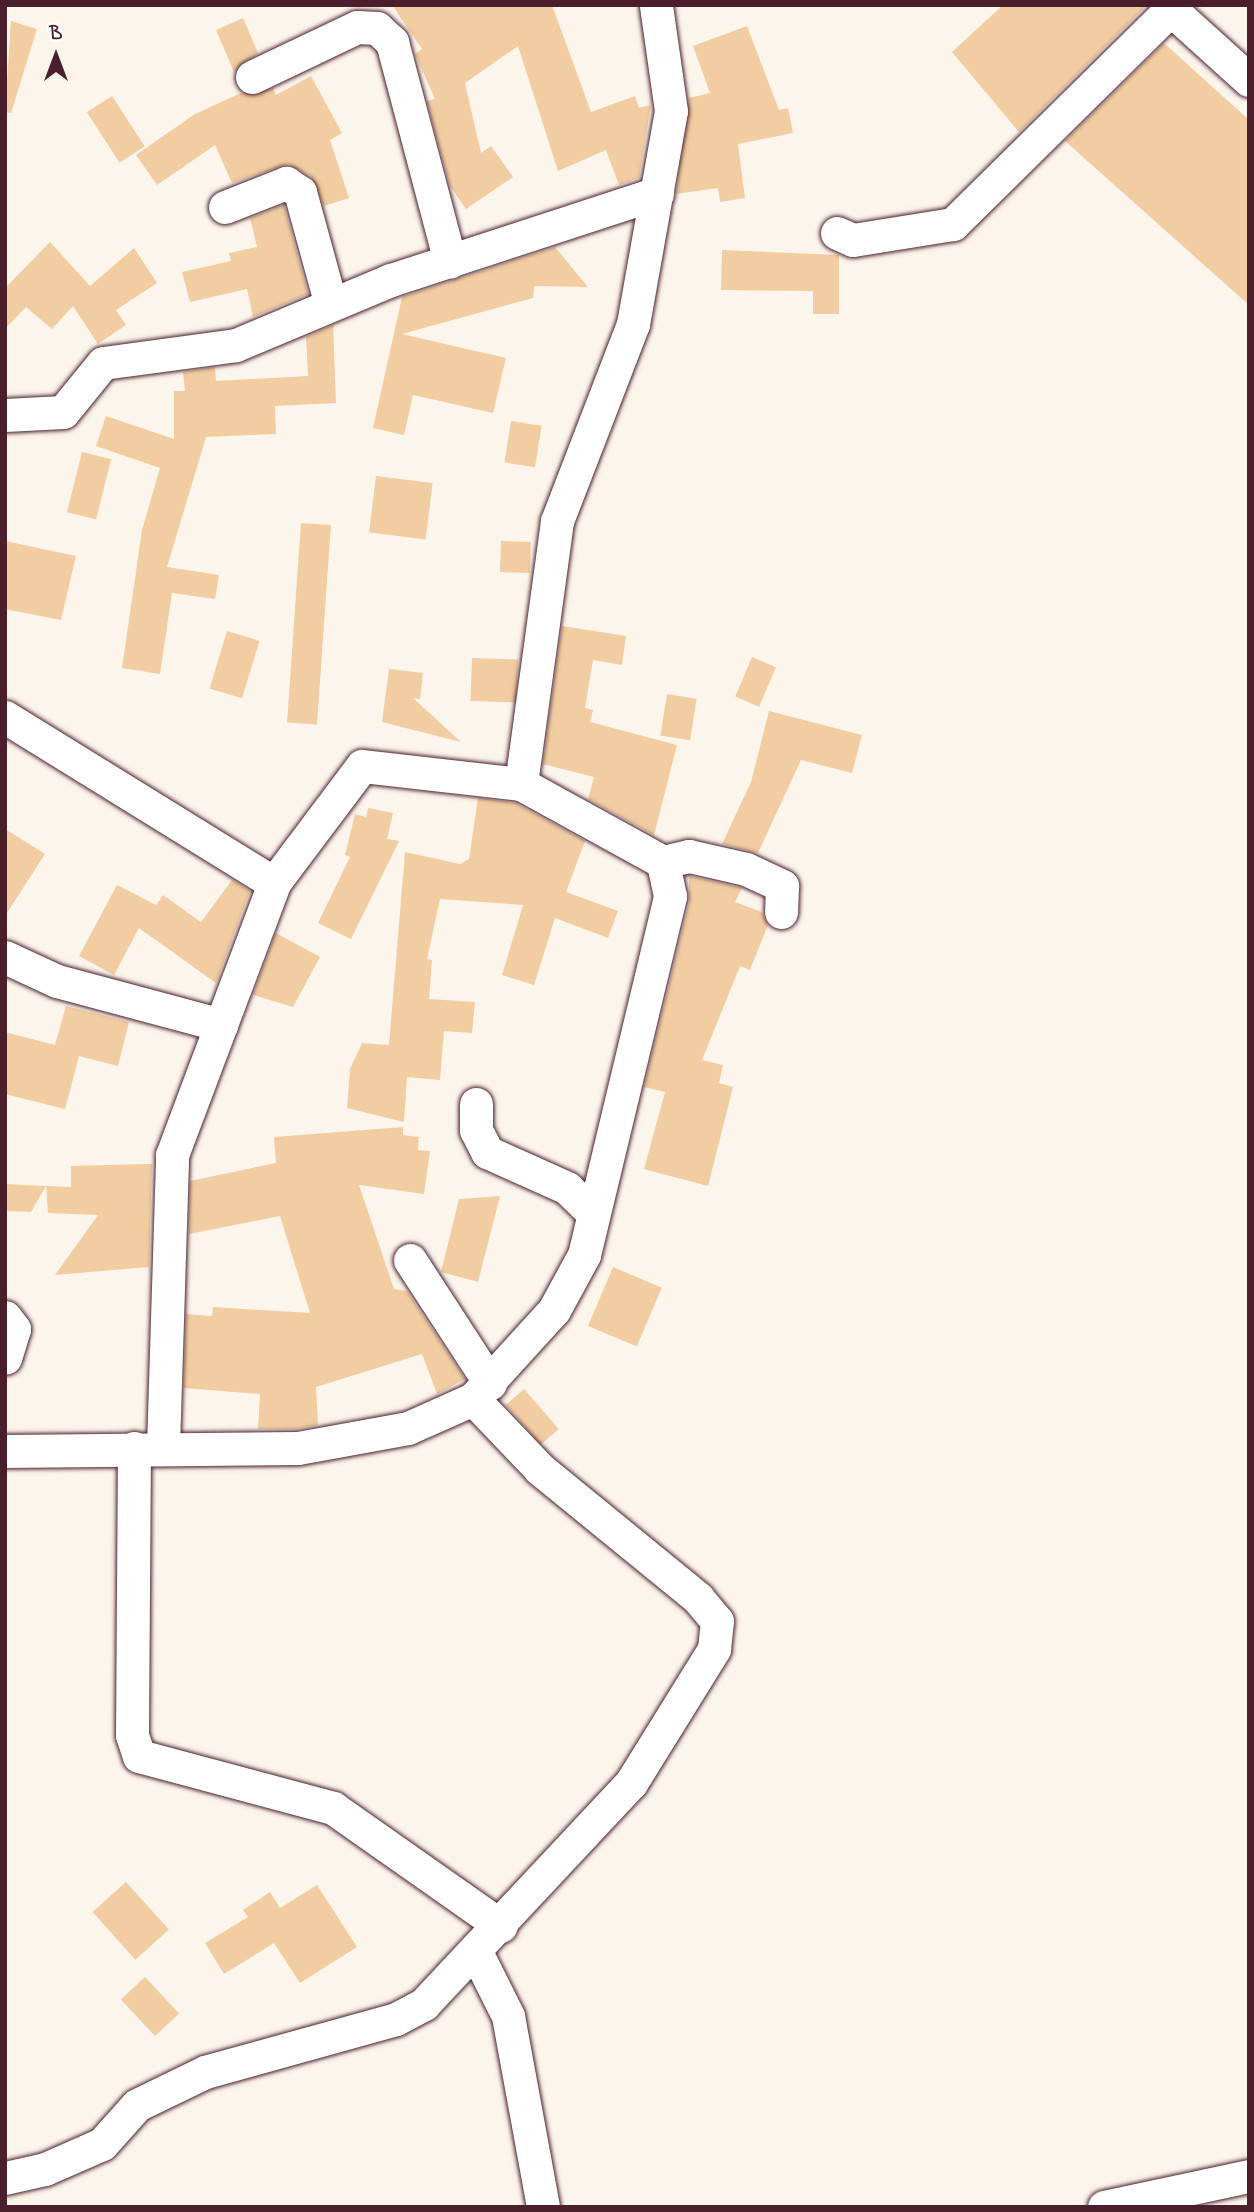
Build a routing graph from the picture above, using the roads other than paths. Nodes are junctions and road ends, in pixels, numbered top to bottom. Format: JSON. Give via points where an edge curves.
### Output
{"nodes":[{"id":1,"x":656,"y":5,"type":"edge"},
{"id":2,"x":1168,"y":7,"type":"edge"},
{"id":3,"x":252,"y":77,"type":"dead end"},
{"id":4,"x":1249,"y":80,"type":"edge"},
{"id":5,"x":657,"y":193,"type":"junction"},
{"id":6,"x":225,"y":207,"type":"dead end"},
{"id":7,"x":837,"y":233,"type":"dead end"},
{"id":8,"x":450,"y":261,"type":"junction"},
{"id":9,"x":330,"y":302,"type":"junction"},
{"id":10,"x":5,"y":415,"type":"edge"},
{"id":11,"x":5,"y":717,"type":"edge"},
{"id":12,"x":521,"y":784,"type":"junction"},
{"id":13,"x":663,"y":862,"type":"junction"},
{"id":14,"x":274,"y":883,"type":"junction"},
{"id":15,"x":781,"y":912,"type":"dead end"},
{"id":16,"x":5,"y":957,"type":"edge"},
{"id":17,"x":221,"y":1025,"type":"junction"},
{"id":18,"x":476,"y":1104,"type":"dead end"},
{"id":19,"x":592,"y":1212,"type":"junction"},
{"id":20,"x":410,"y":1260,"type":"dead end"},
{"id":21,"x":5,"y":1317,"type":"edge"},
{"id":22,"x":5,"y":1358,"type":"edge"},
{"id":23,"x":482,"y":1391,"type":"junction"},
{"id":24,"x":149,"y":1447,"type":"junction"},
{"id":25,"x":5,"y":1451,"type":"edge"},
{"id":26,"x":501,"y":1927,"type":"junction"},
{"id":27,"x":476,"y":1952,"type":"junction"},
{"id":28,"x":1249,"y":2176,"type":"edge"},
{"id":29,"x":5,"y":2178,"type":"edge"},
{"id":30,"x":543,"y":2207,"type":"edge"},
{"id":31,"x":1104,"y":2207,"type":"edge"}],
"edges":[{"from":1,"to":5,"type":"street","via":[[671,111]]},
{"from":2,"to":4,"type":"street"},
{"from":2,"to":7,"type":"street","via":[[953,224],[853,240]]},
{"from":3,"to":8,"type":"street","via":[[357,27],[377,29],[392,42]]},
{"from":5,"to":8,"type":"street"},
{"from":5,"to":12,"type":"street","via":[[633,324],[556,521]]},
{"from":6,"to":9,"type":"street","via":[[286,183],[300,192]]},
{"from":8,"to":9,"type":"street"},
{"from":9,"to":10,"type":"street","via":[[236,345],[103,363],[64,412]]},
{"from":11,"to":14,"type":"street"},
{"from":12,"to":13,"type":"street"},
{"from":12,"to":14,"type":"street","via":[[362,766]]},
{"from":13,"to":15,"type":"street","via":[[689,856],[746,869],[782,886]]},
{"from":13,"to":19,"type":"street","via":[[670,896]]},
{"from":14,"to":17,"type":"street"},
{"from":16,"to":17,"type":"street","via":[[57,982]]},
{"from":17,"to":24,"type":"street","via":[[172,1155]]},
{"from":18,"to":19,"type":"street","via":[[476,1130],[487,1152],[567,1188]]},
{"from":19,"to":23,"type":"street","via":[[584,1255],[554,1310]]},
{"from":20,"to":23,"type":"street"},
{"from":21,"to":22,"type":"street","via":[[14,1329]]},
{"from":23,"to":24,"type":"street","via":[[408,1428],[298,1448]]},
{"from":23,"to":26,"type":"street","via":[[540,1469],[698,1598],[717,1622],[714,1649],[631,1783]]},
{"from":24,"to":25,"type":"street"},
{"from":24,"to":26,"type":"street","via":[[132,1735],[139,1756],[333,1808]]},
{"from":26,"to":27,"type":"street"},
{"from":27,"to":29,"type":"street","via":[[424,2004],[396,2018],[205,2072],[137,2105],[102,2144],[46,2169]]},
{"from":27,"to":30,"type":"street","via":[[508,2016]]},
{"from":28,"to":31,"type":"street"}]}
